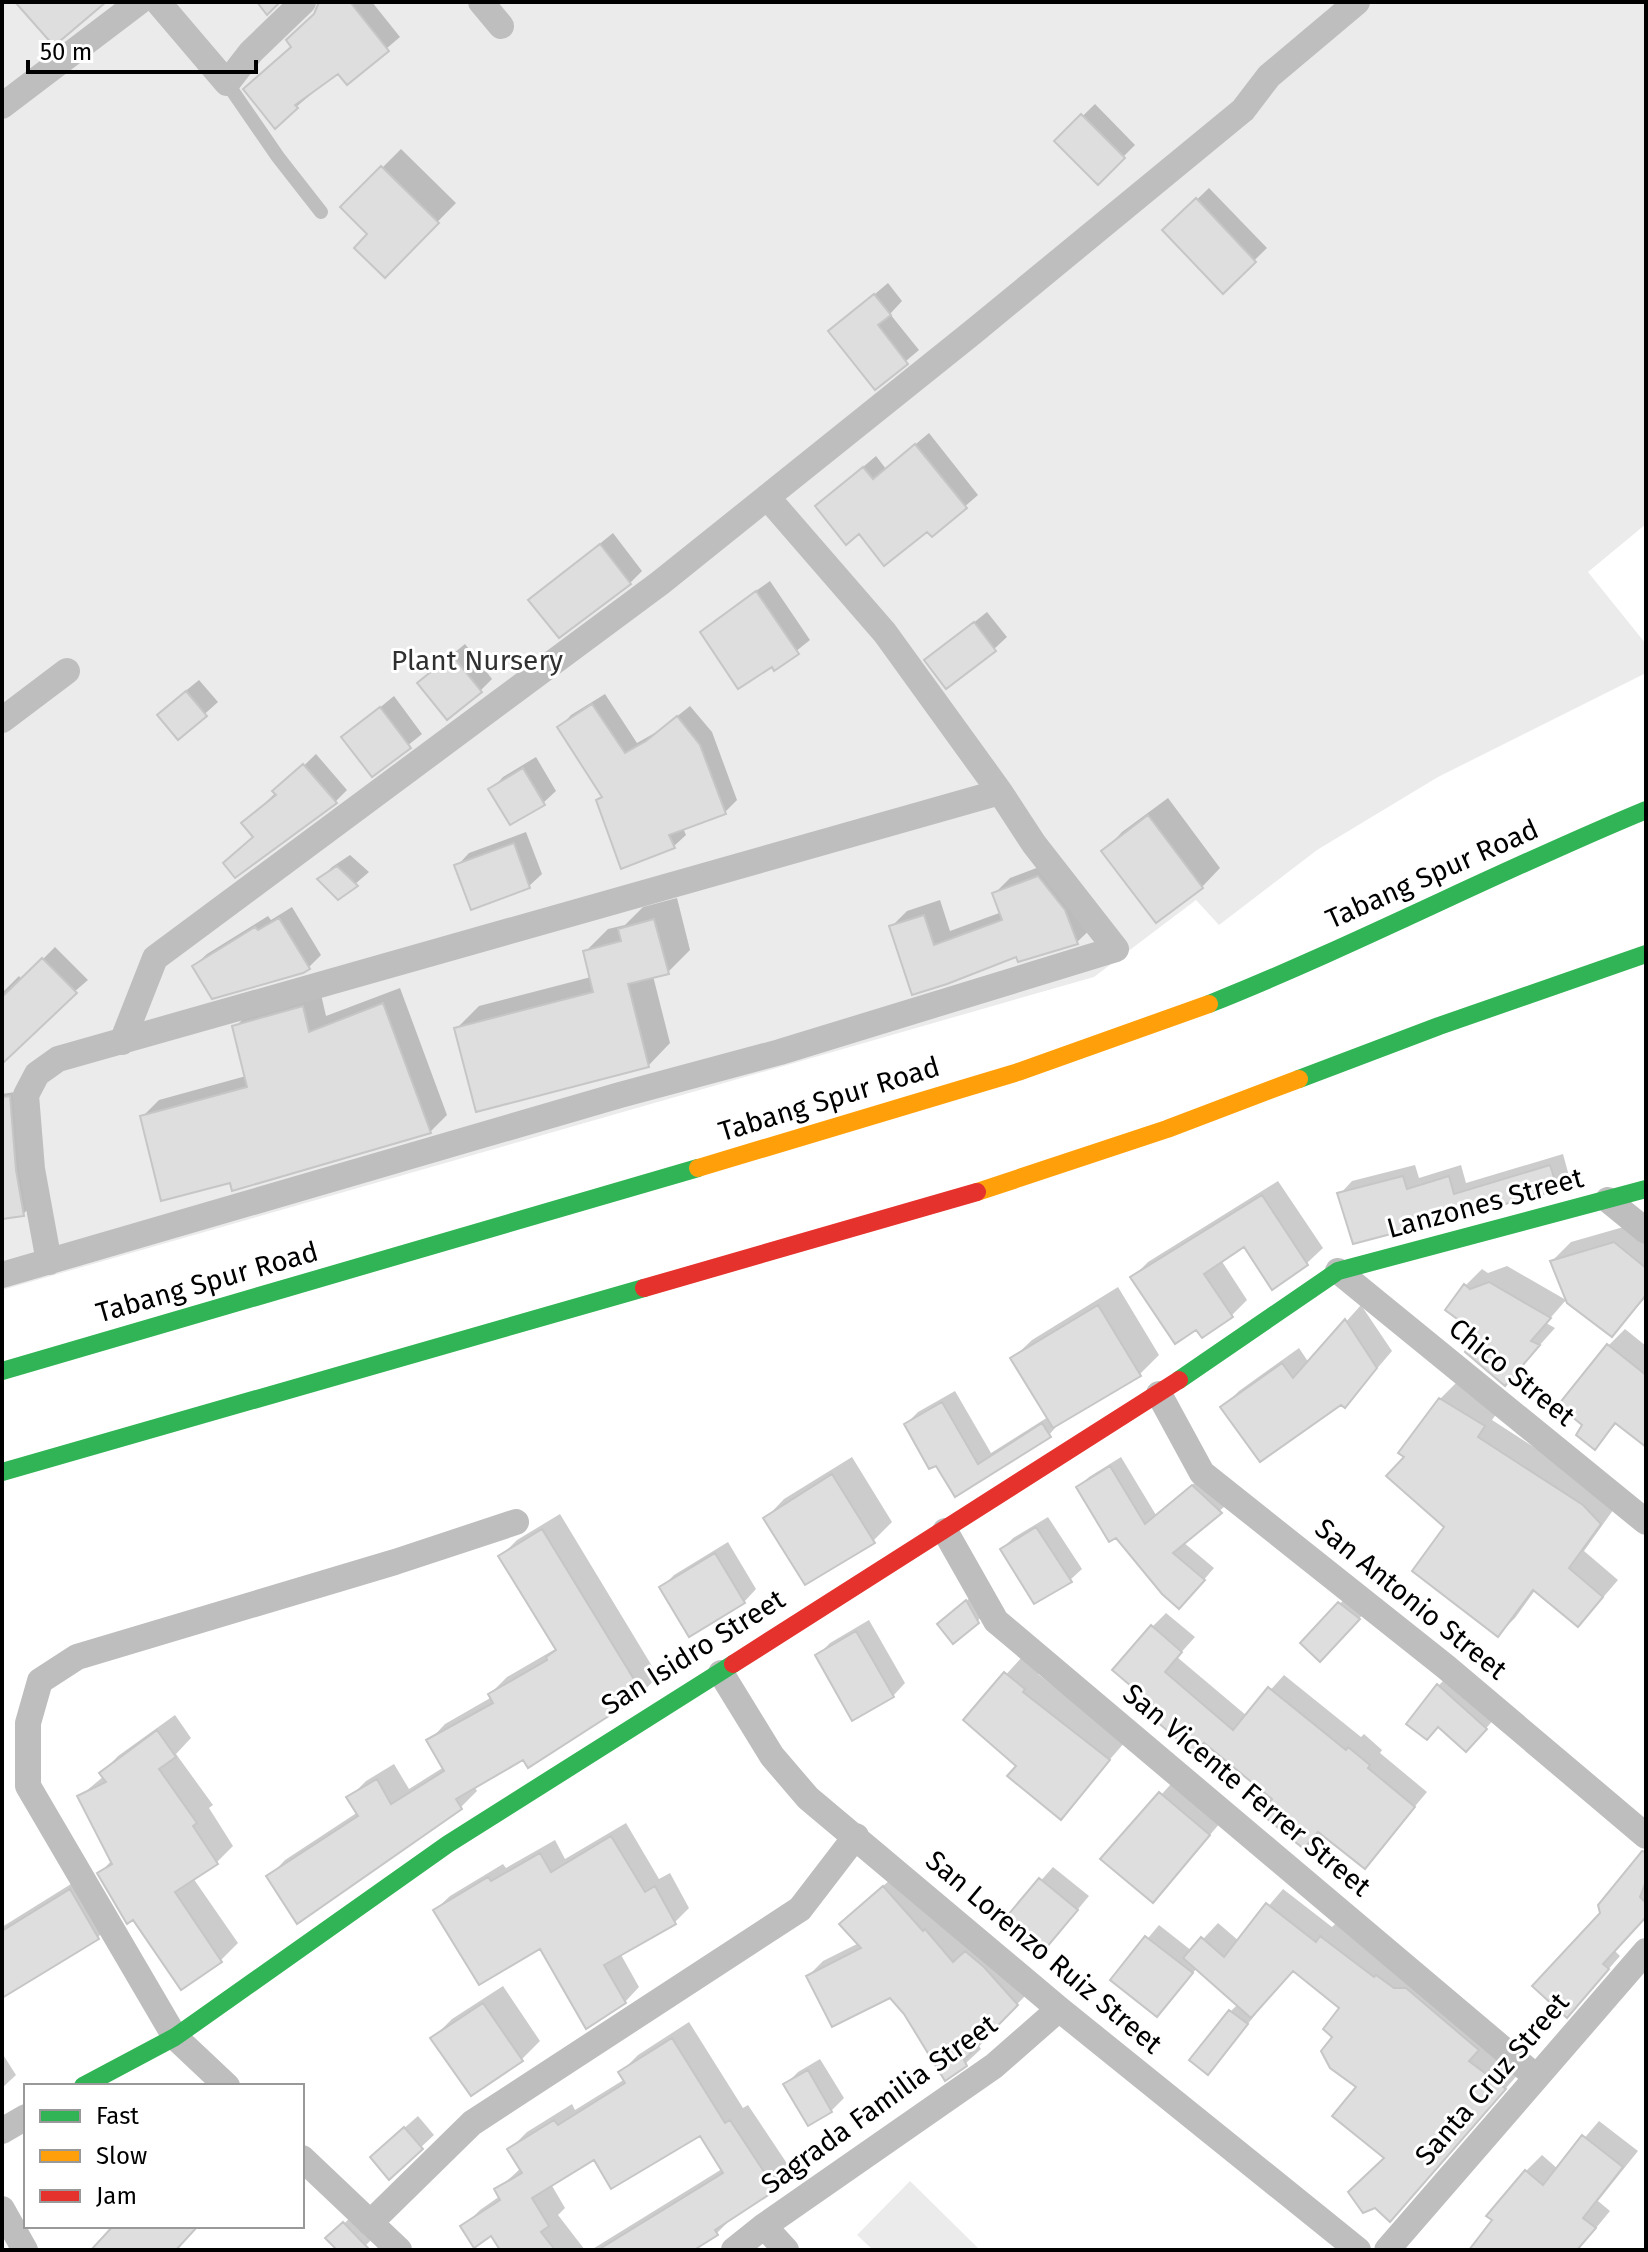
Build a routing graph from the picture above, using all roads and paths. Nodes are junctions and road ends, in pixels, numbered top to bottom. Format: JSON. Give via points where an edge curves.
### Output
{"nodes":[{"id":1,"x":139,"y":2,"type":"edge"},
{"id":2,"x":158,"y":2,"type":"edge"},
{"id":3,"x":303,"y":2,"type":"edge"},
{"id":4,"x":481,"y":2,"type":"edge"},
{"id":5,"x":1357,"y":2,"type":"edge"},
{"id":6,"x":501,"y":26,"type":"dead end"},
{"id":7,"x":227,"y":83,"type":"junction"},
{"id":8,"x":2,"y":106,"type":"edge"},
{"id":9,"x":321,"y":212,"type":"dead end"},
{"id":10,"x":767,"y":497,"type":"junction"},
{"id":11,"x":67,"y":671,"type":"dead end"},
{"id":12,"x":2,"y":720,"type":"edge"},
{"id":13,"x":1000,"y":792,"type":"junction"},
{"id":14,"x":1646,"y":810,"type":"edge"},
{"id":15,"x":1646,"y":954,"type":"edge"},
{"id":16,"x":122,"y":1042,"type":"junction"},
{"id":17,"x":1646,"y":1189,"type":"edge"},
{"id":18,"x":1608,"y":1200,"type":"junction"},
{"id":19,"x":1646,"y":1231,"type":"edge"},
{"id":20,"x":49,"y":1262,"type":"junction"},
{"id":21,"x":1338,"y":1271,"type":"junction"},
{"id":22,"x":2,"y":1275,"type":"edge"},
{"id":23,"x":2,"y":1371,"type":"edge"},
{"id":24,"x":1159,"y":1394,"type":"junction"},
{"id":25,"x":2,"y":1472,"type":"edge"},
{"id":26,"x":516,"y":1522,"type":"dead end"},
{"id":27,"x":1646,"y":1522,"type":"edge"},
{"id":28,"x":945,"y":1531,"type":"junction"},
{"id":29,"x":721,"y":1673,"type":"junction"},
{"id":30,"x":856,"y":1836,"type":"junction"},
{"id":31,"x":1646,"y":1836,"type":"edge"},
{"id":32,"x":1646,"y":1951,"type":"edge"},
{"id":33,"x":1059,"y":2009,"type":"junction"},
{"id":34,"x":175,"y":2037,"type":"junction"},
{"id":35,"x":1535,"y":2076,"type":"junction"},
{"id":36,"x":87,"y":2084,"type":"edge"},
{"id":37,"x":225,"y":2084,"type":"edge"},
{"id":38,"x":24,"y":2118,"type":"edge"},
{"id":39,"x":2,"y":2131,"type":"edge"},
{"id":40,"x":304,"y":2160,"type":"edge"},
{"id":41,"x":2,"y":2209,"type":"edge"},
{"id":42,"x":370,"y":2223,"type":"junction"},
{"id":43,"x":764,"y":2226,"type":"junction"},
{"id":44,"x":25,"y":2250,"type":"edge"},
{"id":45,"x":399,"y":2250,"type":"edge"},
{"id":46,"x":734,"y":2250,"type":"edge"},
{"id":47,"x":786,"y":2250,"type":"edge"},
{"id":48,"x":1358,"y":2250,"type":"edge"},
{"id":49,"x":1387,"y":2250,"type":"edge"}],
"edges":[{"from":1,"to":8,"type":"street"},
{"from":2,"to":7,"type":"street"},
{"from":3,"to":7,"type":"street"},
{"from":4,"to":6,"type":"street"},
{"from":5,"to":10,"type":"street","via":[[1269,76],[1243,110]]},
{"from":7,"to":9,"type":"lane"},
{"from":10,"to":13,"type":"street","via":[[885,633]]},
{"from":10,"to":16,"type":"street","via":[[660,583],[155,958]]},
{"from":11,"to":12,"type":"street"},
{"from":13,"to":16,"type":"street"},
{"from":13,"to":20,"type":"street","via":[[1116,949],[780,1052]]},
{"from":14,"to":23,"type":"main road","name":"Tabang Spur Road","via":[[1184,1014],[1024,1070]]},
{"from":15,"to":25,"type":"main road","via":[[1167,1129],[940,1204]]},
{"from":16,"to":20,"type":"street","via":[[58,1059],[37,1074],[26,1095],[32,1169]]},
{"from":17,"to":18,"type":"main road","name":"Lanzones Street"},
{"from":18,"to":19,"type":"street"},
{"from":18,"to":21,"type":"main road","name":"Lanzones Street"},
{"from":20,"to":22,"type":"street"},
{"from":21,"to":24,"type":"main road","name":"San Isidro Street"},
{"from":21,"to":27,"type":"street","name":"Chico Street"},
{"from":24,"to":28,"type":"main road","name":"San Isidro Street"},
{"from":24,"to":31,"type":"street","name":"San Antonio Street","via":[[1202,1473],[1446,1667]]},
{"from":26,"to":34,"type":"street","via":[[77,1657],[40,1681],[28,1723],[28,1786]]},
{"from":28,"to":29,"type":"main road","name":"San Isidro Street"},
{"from":28,"to":35,"type":"street","name":"San Vicente Ferrer Street","via":[[996,1621]]},
{"from":29,"to":30,"type":"street","name":"San Lorenzo Ruiz Street","via":[[772,1756],[808,1798]]},
{"from":29,"to":34,"type":"main road","name":"San Isidro Street","via":[[448,1844]]},
{"from":30,"to":33,"type":"street","name":"San Lorenzo Ruiz Street"},
{"from":30,"to":42,"type":"street","via":[[800,1909],[472,2123]]},
{"from":32,"to":35,"type":"street","name":"Santa Cruz Street"},
{"from":33,"to":43,"type":"street","name":"Sagrada Familia Street","via":[[994,2066]]},
{"from":33,"to":48,"type":"street","name":"San Lorenzo Ruiz Street"},
{"from":34,"to":36,"type":"main road","name":"San Isidro Street"},
{"from":34,"to":37,"type":"street"},
{"from":35,"to":49,"type":"street","name":"Santa Cruz Street"},
{"from":38,"to":39,"type":"street"},
{"from":40,"to":42,"type":"street"},
{"from":41,"to":44,"type":"street"},
{"from":42,"to":45,"type":"street"},
{"from":43,"to":46,"type":"street","name":"Sagrada Familia Street"},
{"from":43,"to":47,"type":"street"}]}
